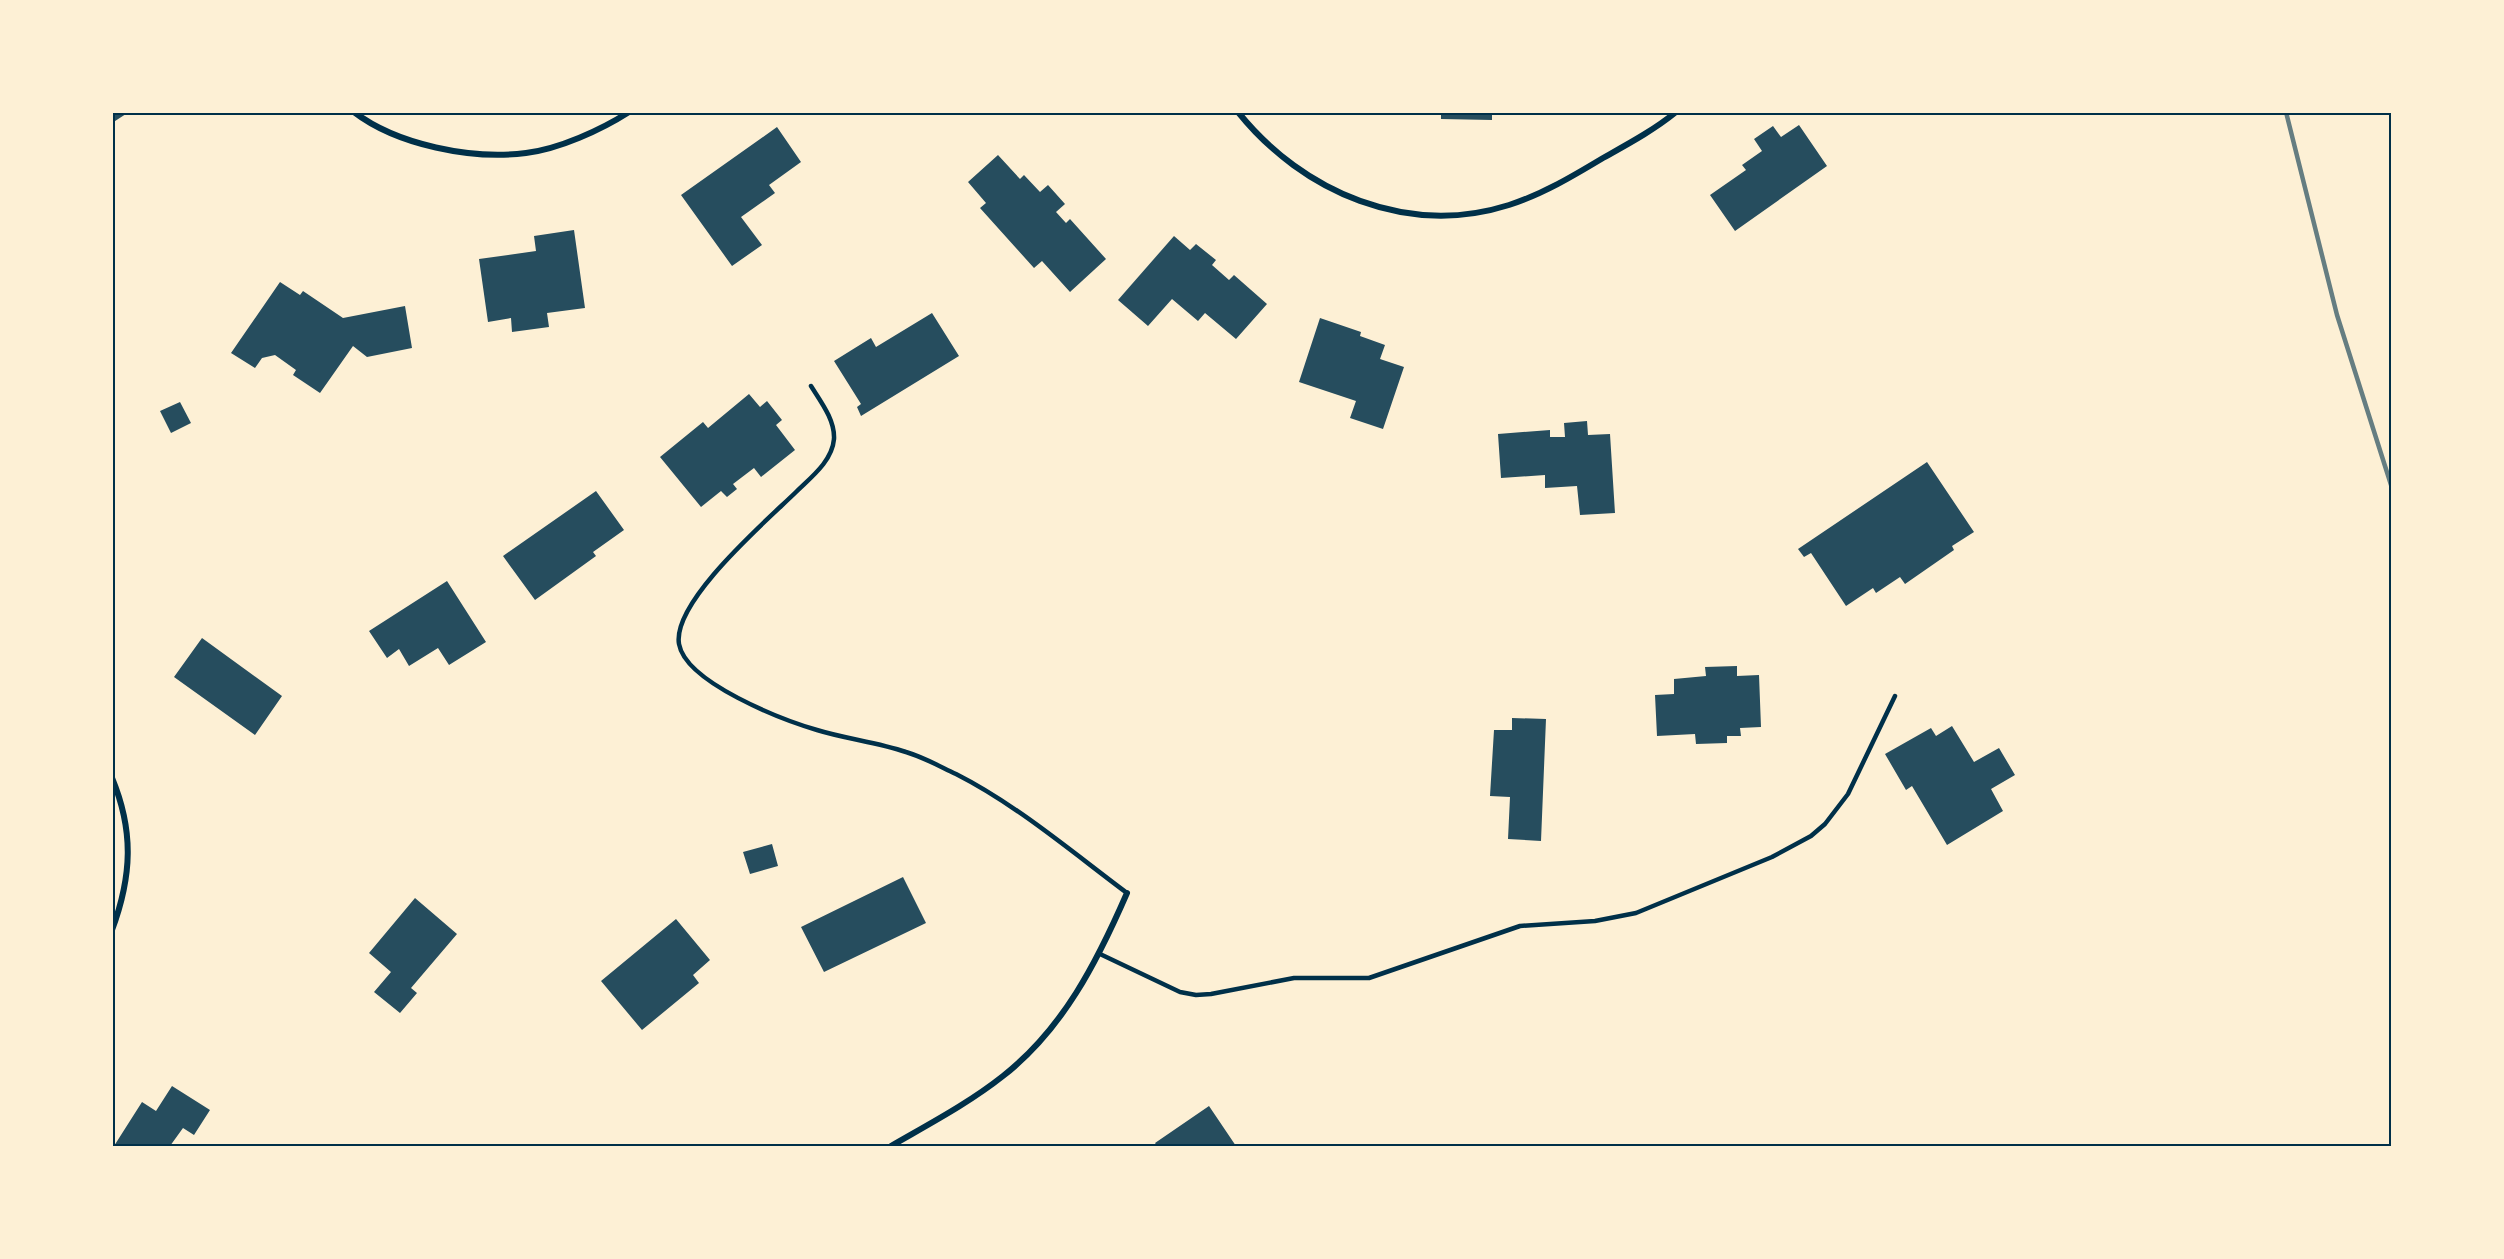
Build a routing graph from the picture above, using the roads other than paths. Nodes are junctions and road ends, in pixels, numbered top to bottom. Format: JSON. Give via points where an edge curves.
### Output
{"nodes":[{"id":1,"x":354,"y":112,"type":"edge"},
{"id":2,"x":629,"y":112,"type":"edge"},
{"id":3,"x":1238,"y":112,"type":"edge"},
{"id":4,"x":1676,"y":112,"type":"edge"},
{"id":5,"x":811,"y":386,"type":"dead end"},
{"id":6,"x":1895,"y":696,"type":"dead end"},
{"id":7,"x":112,"y":778,"type":"edge"},
{"id":8,"x":1127,"y":893,"type":"joint"},
{"id":9,"x":112,"y":930,"type":"edge"},
{"id":10,"x":1100,"y":954,"type":"junction"},
{"id":11,"x":891,"y":1146,"type":"edge"}],
"edges":[{"from":1,"to":2,"type":"street","via":[[370,125],[421,144],[474,154],[526,153],[576,139]]},
{"from":3,"to":4,"type":"street","via":[[1260,140],[1337,192],[1396,212],[1452,215],[1509,205],[1539,193],[1647,133]]},
{"from":5,"to":8,"type":"lane","via":[[833,426],[832,450],[818,470],[724,564],[693,602],[678,631],[679,647],[687,660],[710,682],[765,710],[819,730],[905,752],[965,779],[1002,801]]},
{"from":6,"to":10,"type":"lane","via":[[1848,794],[1825,825],[1772,857],[1636,913],[1595,921],[1520,926],[1369,978],[1294,978],[1211,994],[1180,992]]},
{"from":7,"to":9,"type":"street","via":[[128,824],[129,848],[125,888]]},
{"from":8,"to":10,"type":"street"},
{"from":10,"to":11,"type":"street","via":[[1064,1013],[1027,1055],[980,1093]]}]}
